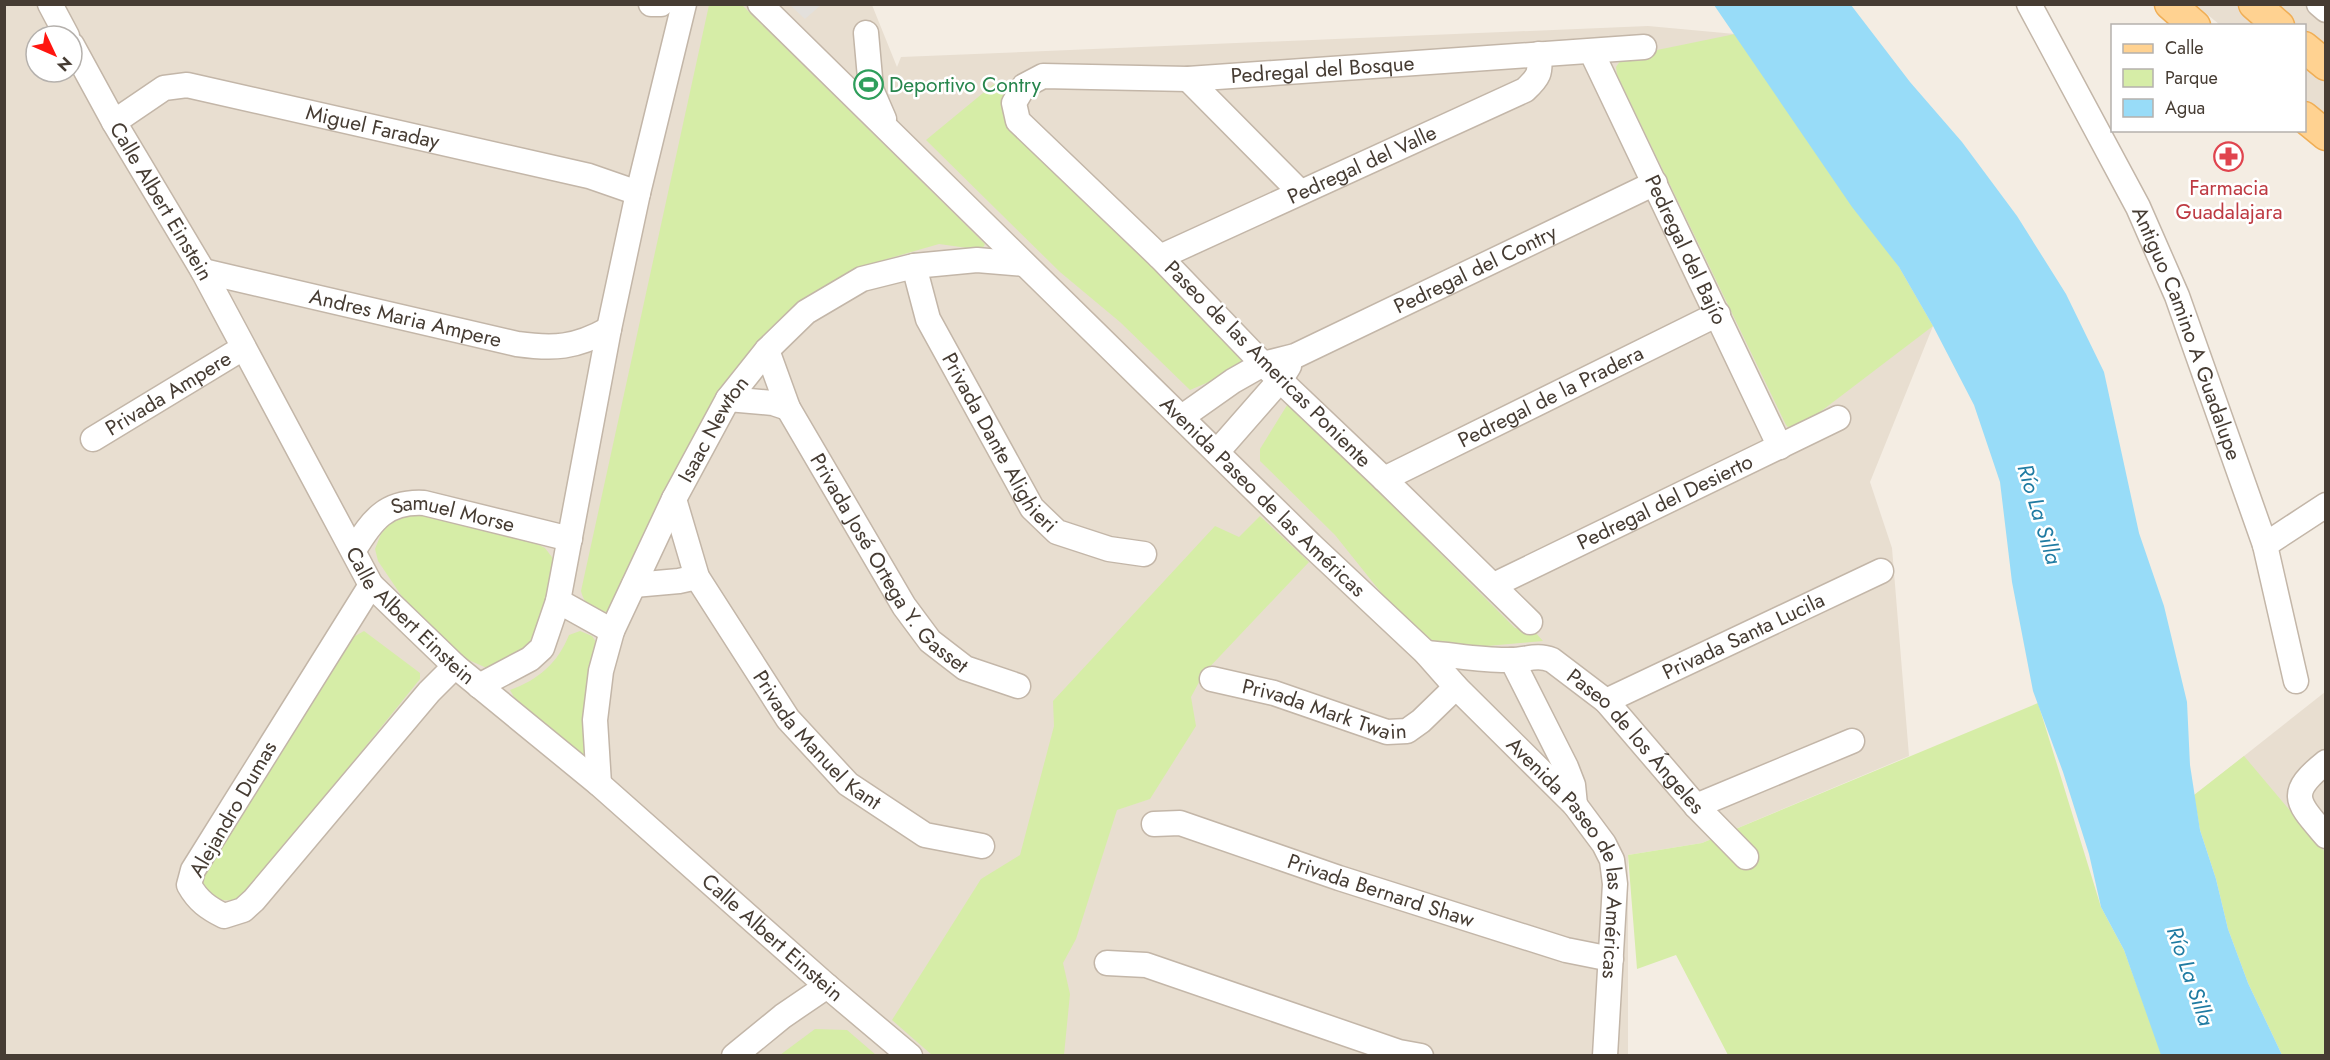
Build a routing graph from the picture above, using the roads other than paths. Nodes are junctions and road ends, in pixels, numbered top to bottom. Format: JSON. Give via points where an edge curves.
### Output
{"nodes":[{"id":1,"x":50,"y":4,"type":"edge"},
{"id":2,"x":651,"y":4,"type":"edge"},
{"id":3,"x":661,"y":4,"type":"edge"},
{"id":4,"x":684,"y":4,"type":"edge"},
{"id":5,"x":760,"y":4,"type":"edge"},
{"id":6,"x":2029,"y":4,"type":"edge"},
{"id":7,"x":2170,"y":4,"type":"edge"},
{"id":8,"x":2254,"y":4,"type":"edge"},
{"id":9,"x":2319,"y":4,"type":"edge"},
{"id":10,"x":2325,"y":10,"type":"edge"},
{"id":11,"x":61,"y":24,"type":"edge"},
{"id":12,"x":2193,"y":24,"type":"edge"},
{"id":13,"x":2277,"y":24,"type":"edge"},
{"id":14,"x":866,"y":33,"type":"dead end"},
{"id":15,"x":1644,"y":47,"type":"dead end"},
{"id":16,"x":2306,"y":49,"type":"edge"},
{"id":17,"x":1592,"y":53,"type":"junction"},
{"id":18,"x":1539,"y":54,"type":"junction"},
{"id":19,"x":2325,"y":65,"type":"edge"},
{"id":20,"x":84,"y":67,"type":"edge"},
{"id":21,"x":1188,"y":79,"type":"junction"},
{"id":22,"x":1014,"y":103,"type":"joint"},
{"id":23,"x":114,"y":122,"type":"junction"},
{"id":24,"x":887,"y":127,"type":"junction"},
{"id":25,"x":1655,"y":183,"type":"junction"},
{"id":26,"x":1300,"y":192,"type":"junction"},
{"id":27,"x":638,"y":193,"type":"junction"},
{"id":28,"x":1160,"y":257,"type":"junction"},
{"id":29,"x":1024,"y":264,"type":"junction"},
{"id":30,"x":914,"y":266,"type":"junction"},
{"id":31,"x":203,"y":271,"type":"junction"},
{"id":32,"x":1718,"y":314,"type":"junction"},
{"id":33,"x":609,"y":329,"type":"junction"},
{"id":34,"x":243,"y":348,"type":"junction"},
{"id":35,"x":767,"y":350,"type":"junction"},
{"id":36,"x":1272,"y":371,"type":"junction"},
{"id":37,"x":728,"y":399,"type":"junction"},
{"id":38,"x":788,"y":408,"type":"junction"},
{"id":39,"x":1182,"y":417,"type":"junction"},
{"id":40,"x":1838,"y":418,"type":"dead end"},
{"id":41,"x":93,"y":439,"type":"dead end"},
{"id":42,"x":1780,"y":447,"type":"junction"},
{"id":43,"x":1217,"y":452,"type":"junction"},
{"id":44,"x":1384,"y":479,"type":"junction"},
{"id":45,"x":674,"y":499,"type":"junction"},
{"id":46,"x":2325,"y":505,"type":"edge"},
{"id":47,"x":570,"y":539,"type":"junction"},
{"id":48,"x":2265,"y":545,"type":"junction"},
{"id":49,"x":354,"y":550,"type":"junction"},
{"id":50,"x":1144,"y":554,"type":"dead end"},
{"id":51,"x":1881,"y":571,"type":"dead end"},
{"id":52,"x":697,"y":577,"type":"junction"},
{"id":53,"x":371,"y":585,"type":"junction"},
{"id":54,"x":634,"y":585,"type":"junction"},
{"id":55,"x":1494,"y":585,"type":"junction"},
{"id":56,"x":558,"y":601,"type":"junction"},
{"id":57,"x":1530,"y":622,"type":"dead end"},
{"id":58,"x":612,"y":631,"type":"junction"},
{"id":59,"x":1426,"y":653,"type":"junction"},
{"id":60,"x":1512,"y":660,"type":"junction"},
{"id":61,"x":455,"y":666,"type":"junction"},
{"id":62,"x":1212,"y":679,"type":"dead end"},
{"id":63,"x":2296,"y":681,"type":"dead end"},
{"id":64,"x":479,"y":686,"type":"junction"},
{"id":65,"x":1018,"y":686,"type":"dead end"},
{"id":66,"x":1456,"y":687,"type":"junction"},
{"id":67,"x":1606,"y":701,"type":"junction"},
{"id":68,"x":1852,"y":741,"type":"dead end"},
{"id":69,"x":2325,"y":762,"type":"edge"},
{"id":70,"x":599,"y":784,"type":"junction"},
{"id":71,"x":1575,"y":805,"type":"junction"},
{"id":72,"x":1696,"y":806,"type":"junction"},
{"id":73,"x":1154,"y":824,"type":"dead end"},
{"id":74,"x":2325,"y":836,"type":"edge"},
{"id":75,"x":982,"y":846,"type":"dead end"},
{"id":76,"x":1746,"y":857,"type":"dead end"},
{"id":77,"x":1611,"y":959,"type":"junction"},
{"id":78,"x":1107,"y":963,"type":"dead end"},
{"id":79,"x":827,"y":986,"type":"junction"},
{"id":80,"x":734,"y":1056,"type":"edge"},
{"id":81,"x":910,"y":1056,"type":"edge"},
{"id":82,"x":1420,"y":1056,"type":"edge"},
{"id":83,"x":1605,"y":1056,"type":"edge"}],
"edges":[{"from":1,"to":11,"type":"street"},
{"from":2,"to":3,"type":"street"},
{"from":4,"to":27,"type":"street"},
{"from":5,"to":24,"type":"street","name":"Avenida Paseo de las Américas"},
{"from":6,"to":48,"type":"street","name":"Antiguo Camino A Guadalupe","via":[[2138,207],[2164,266]]},
{"from":7,"to":12,"type":"main road"},
{"from":8,"to":13,"type":"main road"},
{"from":9,"to":10,"type":"street"},
{"from":14,"to":24,"type":"street","via":[[871,89]]},
{"from":15,"to":17,"type":"street","name":"Pedregal del Bosque"},
{"from":16,"to":19,"type":"main road"},
{"from":17,"to":18,"type":"street","name":"Pedregal del Bosque"},
{"from":17,"to":25,"type":"street","name":"Pedregal del Bajío"},
{"from":18,"to":21,"type":"street","name":"Pedregal del Bosque"},
{"from":18,"to":26,"type":"street","name":"Pedregal del Valle","via":[[1540,70],[1525,90]]},
{"from":20,"to":23,"type":"street","name":"Calle Albert Einstein"},
{"from":21,"to":22,"type":"street","name":"Pedregal del Bosque","via":[[1043,76],[1024,86]]},
{"from":21,"to":26,"type":"street"},
{"from":22,"to":28,"type":"street","name":"Paseo de las Americas Poniente","via":[[1018,121]]},
{"from":23,"to":27,"type":"street","name":"Miguel Faraday","via":[[164,88],[187,85],[589,176]]},
{"from":23,"to":31,"type":"street","name":"Calle Albert Einstein"},
{"from":24,"to":29,"type":"street","name":"Avenida Paseo de las Américas"},
{"from":25,"to":32,"type":"street","name":"Pedregal del Bajío"},
{"from":25,"to":36,"type":"street","name":"Pedregal del Contry","via":[[1295,356]]},
{"from":26,"to":28,"type":"street","name":"Pedregal del Valle"},
{"from":27,"to":33,"type":"street"},
{"from":28,"to":36,"type":"street","name":"Paseo de las Americas Poniente"},
{"from":29,"to":30,"type":"street","name":"Isaac Newton","via":[[977,260]]},
{"from":29,"to":39,"type":"street","name":"Avenida Paseo de las Américas"},
{"from":30,"to":35,"type":"street","name":"Isaac Newton","via":[[862,279],[806,312]]},
{"from":30,"to":50,"type":"street","name":"Privada Dante Alighieri","via":[[928,319],[1032,508],[1057,532],[1108,549]]},
{"from":31,"to":33,"type":"street","name":"Andres Maria Ampere","via":[[518,344],[564,347]]},
{"from":31,"to":34,"type":"street","name":"Calle Albert Einstein"},
{"from":32,"to":42,"type":"street","name":"Pedregal del Bajío"},
{"from":32,"to":44,"type":"street","name":"Pedregal de la Pradera"},
{"from":33,"to":47,"type":"street"},
{"from":34,"to":41,"type":"street","name":"Privada Ampere"},
{"from":34,"to":49,"type":"street","name":"Calle Albert Einstein"},
{"from":35,"to":37,"type":"street","name":"Isaac Newton"},
{"from":35,"to":38,"type":"street","name":"Privada José Ortega Y. Gasset"},
{"from":36,"to":39,"type":"street","name":"Pedregal del Contry","via":[[1233,381]]},
{"from":36,"to":43,"type":"street","name":"Pedregal del Contry"},
{"from":36,"to":44,"type":"street","name":"Paseo de las Americas Poniente"},
{"from":37,"to":38,"type":"street"},
{"from":37,"to":45,"type":"street","name":"Isaac Newton"},
{"from":38,"to":65,"type":"street","name":"Privada José Ortega Y. Gasset","via":[[904,606],[930,641],[965,668]]},
{"from":39,"to":43,"type":"street","name":"Avenida Paseo de las Américas"},
{"from":40,"to":42,"type":"street","name":"Pedregal del Desierto"},
{"from":42,"to":55,"type":"street","name":"Pedregal del Desierto"},
{"from":43,"to":59,"type":"street","name":"Avenida Paseo de las Américas"},
{"from":44,"to":55,"type":"street","name":"Paseo de las Americas Poniente"},
{"from":45,"to":52,"type":"street","name":"Privada Manuel Kant"},
{"from":45,"to":54,"type":"street","name":"Isaac Newton"},
{"from":46,"to":48,"type":"street"},
{"from":47,"to":49,"type":"street","name":"Samuel Morse","via":[[410,502],[385,512],[363,534]]},
{"from":47,"to":56,"type":"street"},
{"from":48,"to":63,"type":"street","name":"Antiguo Camino A Guadalupe"},
{"from":49,"to":53,"type":"street","name":"Calle Albert Einstein"},
{"from":51,"to":67,"type":"street","name":"Privada Santa Lucila"},
{"from":52,"to":54,"type":"street"},
{"from":52,"to":75,"type":"street","name":"Privada Manuel Kant","via":[[788,719],[848,784],[925,835]]},
{"from":53,"to":61,"type":"street","name":"Calle Albert Einstein"},
{"from":53,"to":61,"type":"street","name":"Alejandro Dumas","via":[[197,862],[189,885],[196,897],[224,916],[243,910]]},
{"from":54,"to":58,"type":"street","name":"Isaac Newton"},
{"from":55,"to":57,"type":"street","name":"Paseo de las Americas Poniente"},
{"from":56,"to":58,"type":"street"},
{"from":56,"to":64,"type":"street","via":[[542,648],[530,659]]},
{"from":58,"to":70,"type":"street","name":"Isaac Newton","via":[[601,671],[596,720]]},
{"from":59,"to":60,"type":"street","name":"Paseo de los Ángeles"},
{"from":59,"to":66,"type":"street","name":"Avenida Paseo de las Américas"},
{"from":60,"to":67,"type":"street","name":"Paseo de los Ángeles","via":[[1533,656],[1552,660]]},
{"from":60,"to":71,"type":"street","via":[[1566,767]]},
{"from":61,"to":64,"type":"street","name":"Calle Albert Einstein"},
{"from":62,"to":66,"type":"street","name":"Privada Mark Twain","via":[[1274,693],[1387,732],[1407,731]]},
{"from":64,"to":70,"type":"street","name":"Calle Albert Einstein"},
{"from":66,"to":71,"type":"street","name":"Avenida Paseo de las Américas"},
{"from":67,"to":72,"type":"street","name":"Paseo de los Ángeles"},
{"from":68,"to":72,"type":"street"},
{"from":69,"to":74,"type":"street","via":[[2301,786],[2299,797],[2301,807]]},
{"from":70,"to":79,"type":"street","name":"Calle Albert Einstein"},
{"from":71,"to":77,"type":"street","name":"Avenida Paseo de las Américas","via":[[1612,860],[1615,884]]},
{"from":72,"to":76,"type":"street","name":"Paseo de los Ángeles"},
{"from":73,"to":77,"type":"street","name":"Privada Bernard Shaw","via":[[1180,823],[1566,950]]},
{"from":77,"to":83,"type":"street","name":"Avenida Paseo de las Américas"},
{"from":78,"to":82,"type":"street","via":[[1146,965]]},
{"from":79,"to":80,"type":"street"},
{"from":79,"to":81,"type":"street","name":"Calle Albert Einstein"}]}
